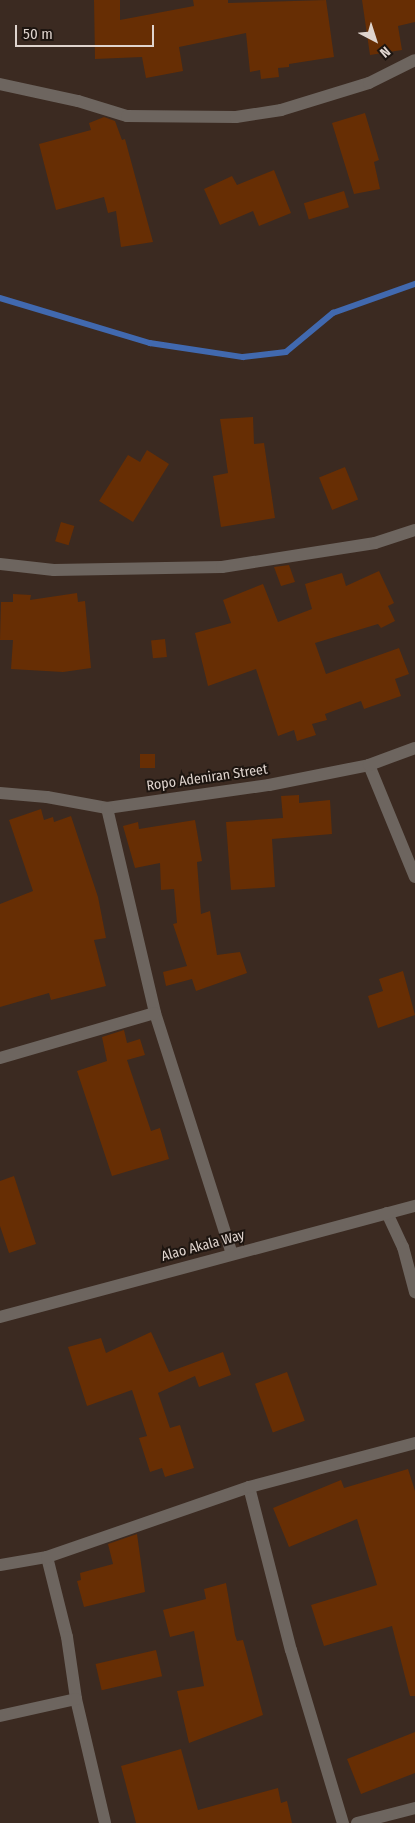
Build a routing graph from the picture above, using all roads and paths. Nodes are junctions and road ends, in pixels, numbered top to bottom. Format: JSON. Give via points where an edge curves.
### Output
{"nodes":[{"id":1,"x":415,"y":60,"type":"edge"},
{"id":2,"x":1,"y":85,"type":"edge"},
{"id":3,"x":415,"y":530,"type":"edge"},
{"id":4,"x":0,"y":564,"type":"edge"},
{"id":5,"x":415,"y":748,"type":"edge"},
{"id":6,"x":369,"y":764,"type":"junction"},
{"id":7,"x":0,"y":794,"type":"edge"},
{"id":8,"x":107,"y":808,"type":"junction"},
{"id":9,"x":415,"y":877,"type":"edge"},
{"id":10,"x":155,"y":1013,"type":"junction"},
{"id":11,"x":0,"y":1058,"type":"edge"},
{"id":12,"x":415,"y":1206,"type":"edge"},
{"id":13,"x":387,"y":1213,"type":"junction"},
{"id":14,"x":232,"y":1254,"type":"junction"},
{"id":15,"x":415,"y":1292,"type":"edge"},
{"id":16,"x":0,"y":1317,"type":"edge"},
{"id":17,"x":415,"y":1443,"type":"edge"},
{"id":18,"x":249,"y":1487,"type":"junction"},
{"id":19,"x":47,"y":1557,"type":"junction"},
{"id":20,"x":0,"y":1565,"type":"edge"},
{"id":21,"x":76,"y":1699,"type":"junction"},
{"id":22,"x":0,"y":1716,"type":"edge"},
{"id":23,"x":415,"y":1808,"type":"edge"},
{"id":24,"x":105,"y":1823,"type":"edge"},
{"id":25,"x":343,"y":1823,"type":"edge"},
{"id":26,"x":357,"y":1823,"type":"edge"}],
"edges":[{"from":1,"to":2,"type":"street","via":[[369,82],[281,110],[236,117],[127,116],[78,101]]},
{"from":3,"to":4,"type":"street","via":[[375,543],[222,567],[54,570]]},
{"from":5,"to":6,"type":"street","name":"Ropo Adeniran Street"},
{"from":6,"to":8,"type":"street","name":"Ropo Adeniran Street","via":[[269,785]]},
{"from":6,"to":9,"type":"street"},
{"from":7,"to":8,"type":"street","name":"Ropo Adeniran Street","via":[[47,797]]},
{"from":8,"to":10,"type":"street"},
{"from":10,"to":11,"type":"street"},
{"from":10,"to":14,"type":"street"},
{"from":12,"to":13,"type":"street","name":"Alao Akala Way"},
{"from":13,"to":14,"type":"street","name":"Alao Akala Way"},
{"from":13,"to":15,"type":"street","via":[[403,1247]]},
{"from":14,"to":16,"type":"street","name":"Alao Akala Way"},
{"from":17,"to":18,"type":"street"},
{"from":18,"to":19,"type":"street"},
{"from":18,"to":25,"type":"street","via":[[291,1650]]},
{"from":19,"to":20,"type":"street"},
{"from":19,"to":21,"type":"street","via":[[68,1637]]},
{"from":21,"to":22,"type":"street"},
{"from":21,"to":24,"type":"street"},
{"from":23,"to":26,"type":"street"}]}
